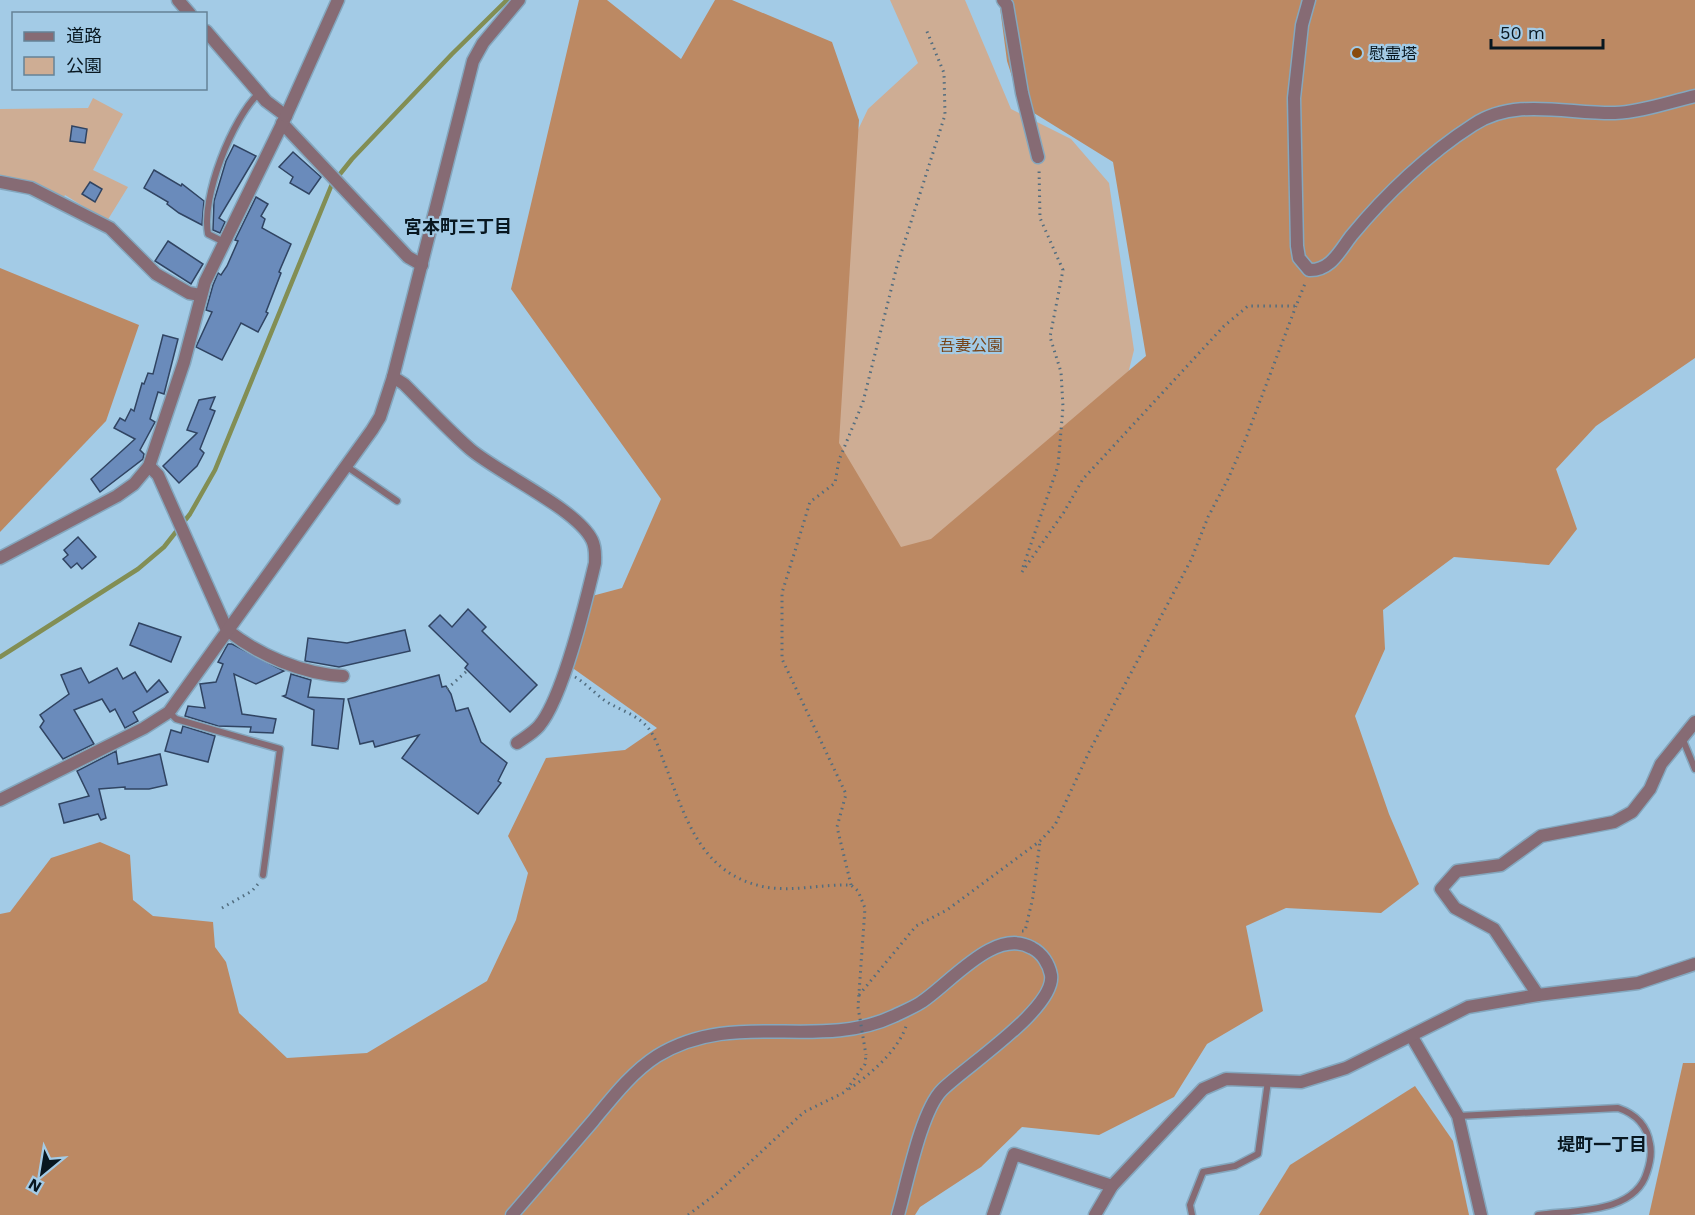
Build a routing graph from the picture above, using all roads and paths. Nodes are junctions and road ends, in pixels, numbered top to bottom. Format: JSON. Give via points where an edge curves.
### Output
{"nodes":[{"id":1,"x":178,"y":0,"type":"edge"},
{"id":2,"x":338,"y":0,"type":"edge"},
{"id":3,"x":519,"y":0,"type":"edge"},
{"id":4,"x":1003,"y":0,"type":"edge"},
{"id":5,"x":1309,"y":0,"type":"edge"},
{"id":6,"x":188,"y":12,"type":"edge"},
{"id":7,"x":926,"y":29,"type":"dead end"},
{"id":8,"x":207,"y":32,"type":"edge"},
{"id":9,"x":259,"y":93,"type":"junction"},
{"id":10,"x":1695,"y":96,"type":"edge"},
{"id":11,"x":284,"y":119,"type":"junction"},
{"id":12,"x":1038,"y":157,"type":"joint"},
{"id":13,"x":0,"y":182,"type":"edge"},
{"id":14,"x":224,"y":242,"type":"junction"},
{"id":15,"x":422,"y":265,"type":"junction"},
{"id":16,"x":1309,"y":270,"type":"junction"},
{"id":17,"x":200,"y":295,"type":"junction"},
{"id":18,"x":1296,"y":306,"type":"junction"},
{"id":19,"x":393,"y":377,"type":"junction"},
{"id":20,"x":149,"y":466,"type":"junction"},
{"id":21,"x":346,"y":466,"type":"junction"},
{"id":22,"x":397,"y":501,"type":"dead end"},
{"id":23,"x":0,"y":558,"type":"edge"},
{"id":24,"x":227,"y":630,"type":"junction"},
{"id":25,"x":468,"y":670,"type":"dead end"},
{"id":26,"x":564,"y":670,"type":"junction"},
{"id":27,"x":343,"y":676,"type":"dead end"},
{"id":28,"x":447,"y":689,"type":"dead end"},
{"id":29,"x":169,"y":712,"type":"junction"},
{"id":30,"x":1695,"y":722,"type":"edge"},
{"id":31,"x":1683,"y":740,"type":"junction"},
{"id":32,"x":517,"y":743,"type":"dead end"},
{"id":33,"x":1695,"y":769,"type":"edge"},
{"id":34,"x":0,"y":800,"type":"edge"},
{"id":35,"x":1040,"y":841,"type":"junction"},
{"id":36,"x":263,"y":875,"type":"joint"},
{"id":37,"x":851,"y":885,"type":"junction"},
{"id":38,"x":222,"y":908,"type":"dead end"},
{"id":39,"x":1012,"y":941,"type":"junction"},
{"id":40,"x":1695,"y":964,"type":"edge"},
{"id":41,"x":1538,"y":994,"type":"junction"},
{"id":42,"x":859,"y":995,"type":"junction"},
{"id":43,"x":908,"y":1009,"type":"junction"},
{"id":44,"x":1412,"y":1037,"type":"junction"},
{"id":45,"x":1268,"y":1081,"type":"junction"},
{"id":46,"x":845,"y":1092,"type":"junction"},
{"id":47,"x":1458,"y":1116,"type":"junction"},
{"id":48,"x":1112,"y":1186,"type":"junction"},
{"id":49,"x":512,"y":1215,"type":"edge"},
{"id":50,"x":688,"y":1215,"type":"edge"},
{"id":51,"x":898,"y":1215,"type":"edge"},
{"id":52,"x":993,"y":1215,"type":"edge"},
{"id":53,"x":1095,"y":1215,"type":"edge"},
{"id":54,"x":1192,"y":1215,"type":"edge"},
{"id":55,"x":1481,"y":1215,"type":"edge"},
{"id":56,"x":1538,"y":1215,"type":"edge"}],
"edges":[{"from":1,"to":6,"type":"street"},
{"from":2,"to":11,"type":"street"},
{"from":3,"to":15,"type":"street","via":[[477,53]]},
{"from":4,"to":12,"type":"street"},
{"from":5,"to":16,"type":"street","via":[[1295,77],[1293,127],[1297,246],[1299,258]]},
{"from":7,"to":37,"type":"path","via":[[944,73],[945,115],[897,266],[863,402],[839,460],[835,483],[810,502],[782,593],[782,659],[846,794],[837,826]]},
{"from":8,"to":9,"type":"street"},
{"from":9,"to":11,"type":"street"},
{"from":9,"to":14,"type":"lane","via":[[218,162],[207,230]]},
{"from":10,"to":16,"type":"street","via":[[1616,113],[1533,109],[1493,114],[1471,126],[1398,185],[1325,267]]},
{"from":11,"to":14,"type":"street"},
{"from":11,"to":15,"type":"street","via":[[408,258]]},
{"from":12,"to":18,"type":"path","via":[[1040,218],[1063,270],[1050,337],[1061,372],[1063,407],[1058,466],[1022,572],[1083,480],[1237,313],[1261,304]]},
{"from":13,"to":17,"type":"street","via":[[31,188],[110,228],[156,274]]},
{"from":14,"to":17,"type":"street"},
{"from":15,"to":19,"type":"street"},
{"from":16,"to":18,"type":"path"},
{"from":17,"to":20,"type":"street","via":[[184,362]]},
{"from":18,"to":35,"type":"path","via":[[1246,438],[1191,560],[1054,825]]},
{"from":19,"to":21,"type":"street","via":[[380,417]]},
{"from":19,"to":26,"type":"street","via":[[405,384],[471,451],[581,526],[592,540],[595,563]]},
{"from":20,"to":23,"type":"street","via":[[117,496]]},
{"from":20,"to":24,"type":"street","via":[[158,475]]},
{"from":21,"to":22,"type":"lane"},
{"from":21,"to":24,"type":"street"},
{"from":24,"to":27,"type":"street","via":[[303,670]]},
{"from":24,"to":29,"type":"street"},
{"from":25,"to":28,"type":"path"},
{"from":26,"to":32,"type":"street","via":[[545,718]]},
{"from":26,"to":37,"type":"path","via":[[606,701],[638,718],[650,731],[694,836],[709,856],[735,876],[778,889]]},
{"from":29,"to":34,"type":"street"},
{"from":29,"to":36,"type":"lane","via":[[176,719],[280,749]]},
{"from":30,"to":31,"type":"street"},
{"from":31,"to":33,"type":"lane"},
{"from":31,"to":41,"type":"street","via":[[1661,764],[1650,789],[1632,812],[1614,822],[1541,836],[1501,865],[1457,871],[1441,889],[1455,908],[1494,930]]},
{"from":35,"to":39,"type":"path","via":[[1025,931],[1017,933]]},
{"from":35,"to":42,"type":"path","via":[[947,910],[915,926]]},
{"from":36,"to":38,"type":"path","via":[[252,891]]},
{"from":37,"to":42,"type":"path","via":[[865,908]]},
{"from":39,"to":43,"type":"street","via":[[985,952]]},
{"from":39,"to":51,"type":"street","via":[[1025,944],[1044,958],[1051,973],[1048,992],[1034,1011],[936,1098],[925,1117]]},
{"from":40,"to":41,"type":"street","via":[[1638,983]]},
{"from":41,"to":44,"type":"street","via":[[1468,1007]]},
{"from":42,"to":46,"type":"path","bridge":true,"via":[[865,1064]]},
{"from":43,"to":46,"type":"path","via":[[899,1039],[864,1079]]},
{"from":43,"to":49,"type":"street","via":[[852,1030],[759,1030],[708,1035],[657,1056],[618,1091]]},
{"from":44,"to":45,"type":"street","via":[[1346,1068],[1301,1082]]},
{"from":44,"to":47,"type":"street"},
{"from":45,"to":48,"type":"street","via":[[1226,1079],[1203,1089]]},
{"from":45,"to":54,"type":"lane","via":[[1258,1154],[1235,1166],[1203,1172],[1190,1205]]},
{"from":46,"to":50,"type":"path","via":[[804,1112]]},
{"from":47,"to":55,"type":"street"},
{"from":47,"to":56,"type":"lane","via":[[1618,1108],[1638,1118],[1651,1145],[1644,1183],[1634,1195],[1603,1206]]},
{"from":48,"to":52,"type":"street","via":[[1014,1154]]},
{"from":48,"to":53,"type":"street"}]}
